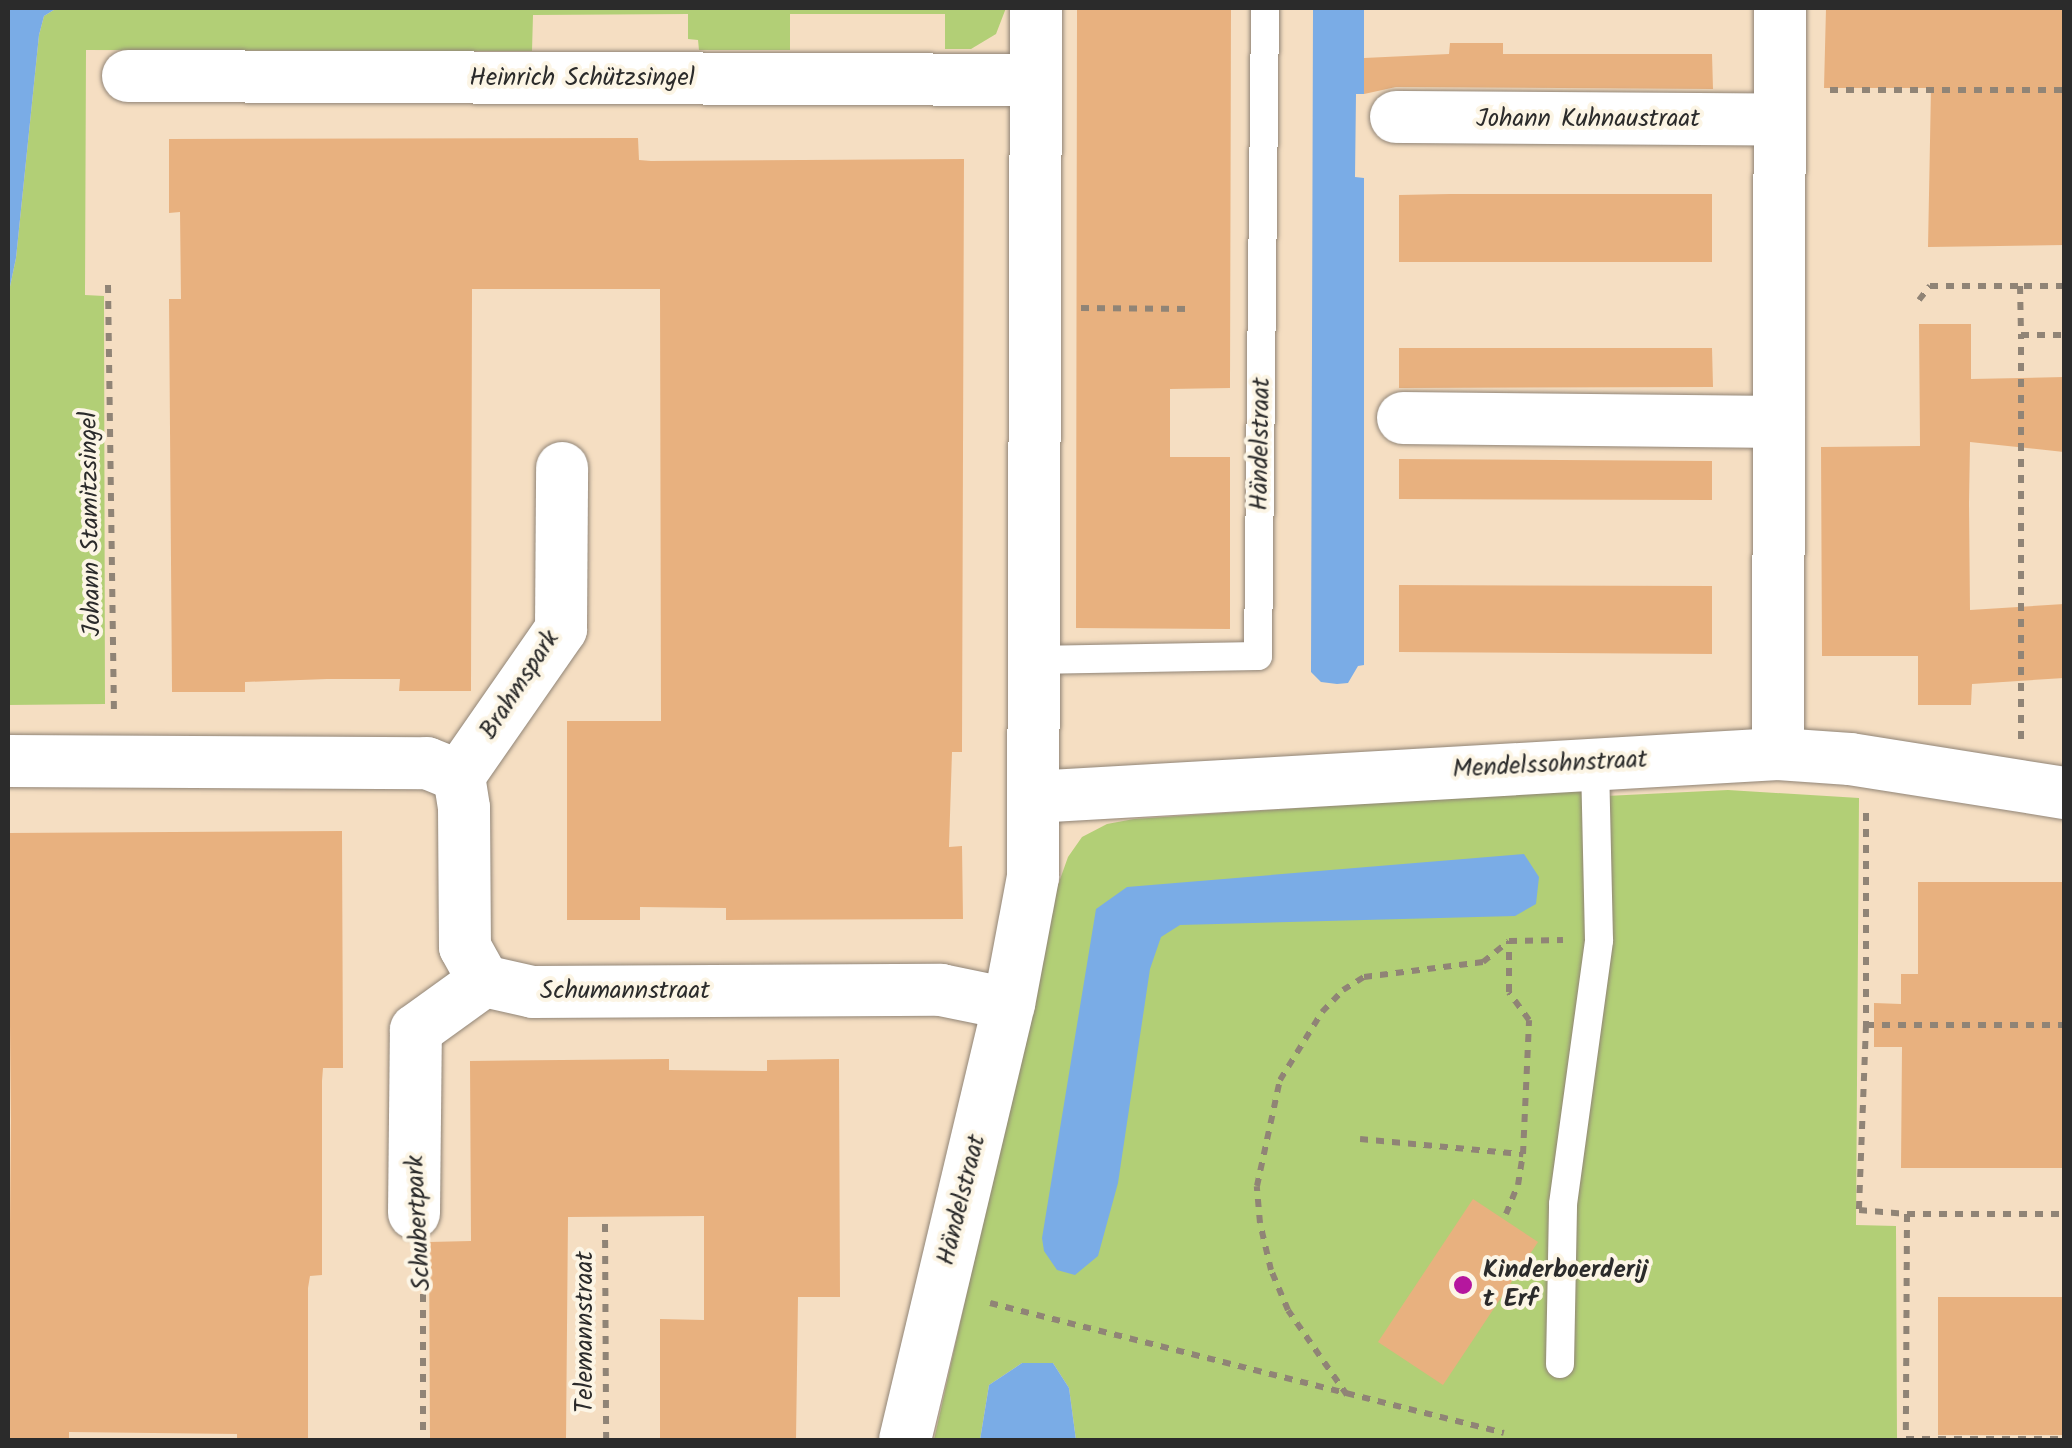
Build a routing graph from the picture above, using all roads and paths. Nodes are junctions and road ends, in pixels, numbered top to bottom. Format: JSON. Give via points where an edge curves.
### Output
{"nodes":[{"id":1,"x":1036,"y":8,"type":"edge"},
{"id":2,"x":1265,"y":8,"type":"edge"},
{"id":3,"x":1780,"y":8,"type":"edge"},
{"id":4,"x":128,"y":76,"type":"dead end"},
{"id":5,"x":1036,"y":80,"type":"junction"},
{"id":6,"x":2064,"y":90,"type":"edge"},
{"id":7,"x":1779,"y":105,"type":"junction"},
{"id":8,"x":1396,"y":118,"type":"dead end"},
{"id":9,"x":108,"y":285,"type":"dead end"},
{"id":10,"x":2020,"y":286,"type":"junction"},
{"id":11,"x":2064,"y":286,"type":"edge"},
{"id":12,"x":1919,"y":300,"type":"dead end"},
{"id":13,"x":1035,"y":308,"type":"junction"},
{"id":14,"x":1190,"y":309,"type":"dead end"},
{"id":15,"x":2021,"y":335,"type":"junction"},
{"id":16,"x":2064,"y":335,"type":"edge"},
{"id":17,"x":1403,"y":418,"type":"dead end"},
{"id":18,"x":1779,"y":422,"type":"junction"},
{"id":19,"x":562,"y":468,"type":"dead end"},
{"id":20,"x":1033,"y":660,"type":"junction"},
{"id":21,"x":1778,"y":754,"type":"junction"},
{"id":22,"x":8,"y":762,"type":"edge"},
{"id":23,"x":114,"y":762,"type":"junction"},
{"id":24,"x":1595,"y":762,"type":"junction"},
{"id":25,"x":1866,"y":762,"type":"junction"},
{"id":26,"x":459,"y":776,"type":"junction"},
{"id":27,"x":2043,"y":790,"type":"edge"},
{"id":28,"x":1033,"y":797,"type":"junction"},
{"id":29,"x":1508,"y":940,"type":"junction"},
{"id":30,"x":1599,"y":940,"type":"junction"},
{"id":31,"x":484,"y":981,"type":"junction"},
{"id":32,"x":1009,"y":1004,"type":"junction"},
{"id":33,"x":1866,"y":1026,"type":"junction"},
{"id":34,"x":2064,"y":1026,"type":"edge"},
{"id":35,"x":1360,"y":1139,"type":"dead end"},
{"id":36,"x":1523,"y":1154,"type":"junction"},
{"id":37,"x":414,"y":1213,"type":"joint"},
{"id":38,"x":1506,"y":1214,"type":"dead end"},
{"id":39,"x":1906,"y":1214,"type":"junction"},
{"id":40,"x":2064,"y":1214,"type":"edge"},
{"id":41,"x":605,"y":1224,"type":"dead end"},
{"id":42,"x":940,"y":1290,"type":"junction"},
{"id":43,"x":1560,"y":1364,"type":"dead end"},
{"id":44,"x":1347,"y":1394,"type":"junction"},
{"id":45,"x":1504,"y":1434,"type":"dead end"},
{"id":46,"x":2064,"y":1439,"type":"edge"},
{"id":47,"x":423,"y":1440,"type":"edge"},
{"id":48,"x":606,"y":1440,"type":"edge"},
{"id":49,"x":905,"y":1440,"type":"edge"},
{"id":50,"x":1906,"y":1440,"type":"edge"}],
"edges":[{"from":1,"to":5,"type":"street","name":"Händelstraat"},
{"from":2,"to":20,"type":"lane","name":"Händelstraat","via":[[1258,656]]},
{"from":3,"to":7,"type":"street"},
{"from":4,"to":5,"type":"street","name":"Heinrich Schützsingel"},
{"from":5,"to":13,"type":"street","name":"Händelstraat"},
{"from":6,"to":7,"type":"path"},
{"from":7,"to":8,"type":"street","name":"Johann Kuhnaustraat"},
{"from":7,"to":18,"type":"street"},
{"from":9,"to":23,"type":"path","name":"Johann Stamitzsingel"},
{"from":10,"to":11,"type":"path"},
{"from":10,"to":12,"type":"path","via":[[1930,286]]},
{"from":10,"to":15,"type":"path"},
{"from":13,"to":14,"type":"path"},
{"from":13,"to":20,"type":"street","name":"Händelstraat"},
{"from":15,"to":16,"type":"path"},
{"from":15,"to":27,"type":"path"},
{"from":17,"to":18,"type":"street"},
{"from":18,"to":21,"type":"street"},
{"from":19,"to":26,"type":"street","name":"Brahmspark","via":[[560,629]]},
{"from":20,"to":28,"type":"street","name":"Händelstraat"},
{"from":21,"to":24,"type":"street","name":"Mendelssohnstraat"},
{"from":21,"to":25,"type":"street","name":"Mendelssohnstraat"},
{"from":22,"to":23,"type":"street"},
{"from":23,"to":26,"type":"street","via":[[428,763]]},
{"from":24,"to":28,"type":"street","name":"Mendelssohnstraat"},
{"from":24,"to":30,"type":"lane"},
{"from":25,"to":27,"type":"street","name":"Mendelssohnstraat"},
{"from":25,"to":33,"type":"path"},
{"from":26,"to":31,"type":"street","via":[[465,947]]},
{"from":28,"to":32,"type":"street","name":"Händelstraat","via":[[1033,877]]},
{"from":29,"to":30,"type":"path"},
{"from":29,"to":36,"type":"path","via":[[1509,992],[1529,1020]]},
{"from":29,"to":44,"type":"path","via":[[1483,962],[1364,977],[1342,990],[1280,1080],[1259,1172],[1260,1223],[1288,1310]]},
{"from":30,"to":43,"type":"lane","via":[[1562,1204]]},
{"from":31,"to":32,"type":"street","name":"Schumannstraat","via":[[533,992],[941,990]]},
{"from":31,"to":37,"type":"street","name":"Schubertpark","via":[[416,1030]]},
{"from":32,"to":42,"type":"street","name":"Händelstraat"},
{"from":33,"to":34,"type":"path"},
{"from":33,"to":39,"type":"path","via":[[1859,1210]]},
{"from":35,"to":36,"type":"path"},
{"from":36,"to":38,"type":"path"},
{"from":37,"to":47,"type":"path","name":"Schubertpark","via":[[423,1233]]},
{"from":39,"to":40,"type":"path"},
{"from":39,"to":50,"type":"path"},
{"from":41,"to":48,"type":"path","name":"Telemannstraat"},
{"from":42,"to":44,"type":"path"},
{"from":42,"to":49,"type":"street","name":"Händelstraat"},
{"from":44,"to":45,"type":"path"},
{"from":46,"to":50,"type":"path"}]}
